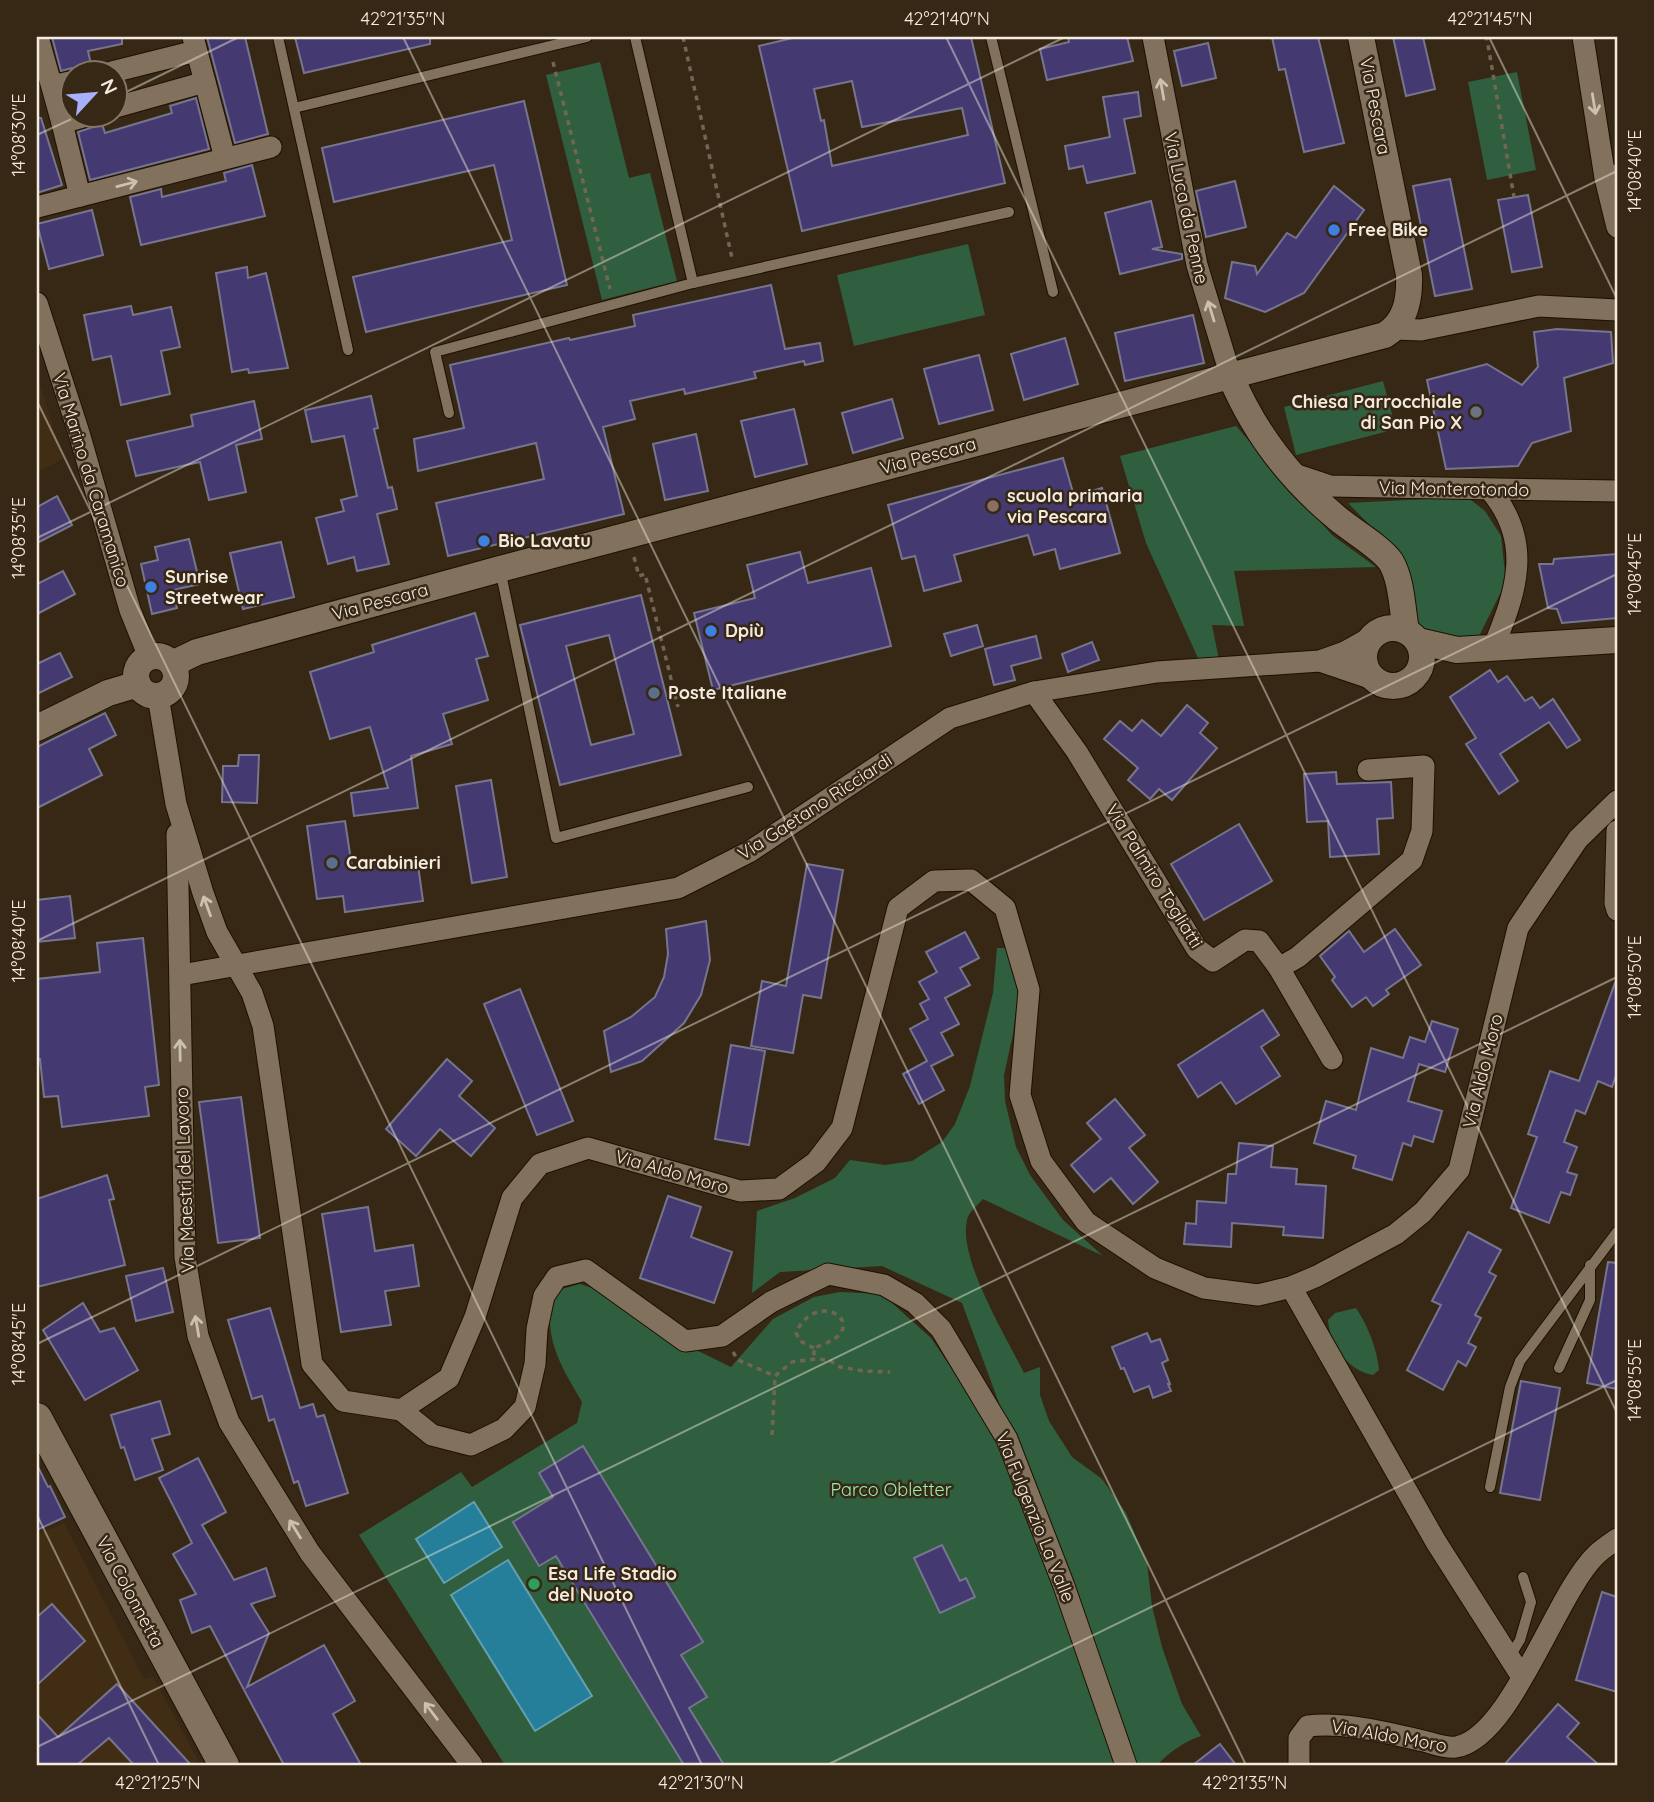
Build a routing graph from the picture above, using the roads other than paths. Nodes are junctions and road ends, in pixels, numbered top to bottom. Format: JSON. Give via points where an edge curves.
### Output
{"nodes":[{"id":1,"x":38,"y":37,"type":"edge"},
{"id":2,"x":278,"y":37,"type":"edge"},
{"id":3,"x":587,"y":37,"type":"edge"},
{"id":4,"x":635,"y":37,"type":"edge"},
{"id":5,"x":991,"y":37,"type":"edge"},
{"id":6,"x":1153,"y":37,"type":"edge"},
{"id":7,"x":1361,"y":37,"type":"edge"},
{"id":8,"x":1587,"y":37,"type":"edge"},
{"id":9,"x":195,"y":44,"type":"edge"},
{"id":10,"x":130,"y":65,"type":"edge"},
{"id":11,"x":205,"y":82,"type":"junction"},
{"id":12,"x":60,"y":84,"type":"edge"},
{"id":13,"x":52,"y":86,"type":"junction"},
{"id":14,"x":130,"y":103,"type":"edge"},
{"id":15,"x":294,"y":108,"type":"junction"},
{"id":16,"x":60,"y":116,"type":"edge"},
{"id":17,"x":64,"y":130,"type":"edge"},
{"id":18,"x":271,"y":147,"type":"dead end"},
{"id":19,"x":225,"y":158,"type":"junction"},
{"id":20,"x":1611,"y":176,"type":"edge"},
{"id":21,"x":80,"y":195,"type":"junction"},
{"id":22,"x":37,"y":207,"type":"edge"},
{"id":23,"x":1009,"y":212,"type":"dead end"},
{"id":24,"x":1617,"y":227,"type":"edge"},
{"id":25,"x":692,"y":284,"type":"junction"},
{"id":26,"x":1053,"y":292,"type":"dead end"},
{"id":27,"x":37,"y":303,"type":"edge"},
{"id":28,"x":1617,"y":310,"type":"edge"},
{"id":29,"x":1395,"y":329,"type":"junction"},
{"id":30,"x":348,"y":351,"type":"dead end"},
{"id":31,"x":1231,"y":376,"type":"junction"},
{"id":32,"x":449,"y":413,"type":"dead end"},
{"id":33,"x":1292,"y":474,"type":"junction"},
{"id":34,"x":1490,"y":490,"type":"junction"},
{"id":35,"x":1617,"y":491,"type":"edge"},
{"id":36,"x":500,"y":569,"type":"junction"},
{"id":37,"x":1399,"y":590,"type":"junction"},
{"id":38,"x":1372,"y":636,"type":"junction"},
{"id":39,"x":1412,"y":636,"type":"junction"},
{"id":40,"x":1617,"y":640,"type":"edge"},
{"id":41,"x":1493,"y":648,"type":"junction"},
{"id":42,"x":1457,"y":650,"type":"junction"},
{"id":43,"x":161,"y":660,"type":"junction"},
{"id":44,"x":1320,"y":661,"type":"junction"},
{"id":45,"x":1416,"y":676,"type":"junction"},
{"id":46,"x":1373,"y":678,"type":"junction"},
{"id":47,"x":148,"y":690,"type":"junction"},
{"id":48,"x":1034,"y":692,"type":"junction"},
{"id":49,"x":37,"y":728,"type":"edge"},
{"id":50,"x":1368,"y":770,"type":"dead end"},
{"id":51,"x":748,"y":787,"type":"dead end"},
{"id":52,"x":1617,"y":802,"type":"edge"},
{"id":53,"x":176,"y":804,"type":"junction"},
{"id":54,"x":1617,"y":831,"type":"edge"},
{"id":55,"x":1617,"y":910,"type":"edge"},
{"id":56,"x":237,"y":967,"type":"junction"},
{"id":57,"x":1279,"y":968,"type":"junction"},
{"id":58,"x":181,"y":975,"type":"junction"},
{"id":59,"x":1332,"y":1059,"type":"dead end"},
{"id":60,"x":1617,"y":1231,"type":"edge"},
{"id":61,"x":1590,"y":1265,"type":"junction"},
{"id":62,"x":1291,"y":1287,"type":"junction"},
{"id":63,"x":1559,"y":1368,"type":"dead end"},
{"id":64,"x":401,"y":1410,"type":"junction"},
{"id":65,"x":37,"y":1418,"type":"edge"},
{"id":66,"x":1490,"y":1487,"type":"dead end"},
{"id":67,"x":1617,"y":1539,"type":"edge"},
{"id":68,"x":1523,"y":1577,"type":"dead end"},
{"id":69,"x":1509,"y":1658,"type":"junction"},
{"id":70,"x":1522,"y":1677,"type":"junction"},
{"id":71,"x":224,"y":1765,"type":"edge"},
{"id":72,"x":472,"y":1765,"type":"edge"},
{"id":73,"x":1126,"y":1765,"type":"edge"},
{"id":74,"x":1299,"y":1765,"type":"edge"}],
"edges":[{"from":1,"to":13,"type":"street"},
{"from":2,"to":15,"type":"lane"},
{"from":3,"to":15,"type":"lane"},
{"from":4,"to":25,"type":"lane"},
{"from":5,"to":26,"type":"lane"},
{"from":31,"to":6,"type":"street","name":"Via Luca da Penne","one_way":true,"via":[[1197,265]]},
{"from":7,"to":29,"type":"street","name":"Via Pescara","via":[[1409,275],[1408,302]]},
{"from":8,"to":20,"type":"street","one_way":true},
{"from":9,"to":10,"type":"street"},
{"from":9,"to":11,"type":"street"},
{"from":11,"to":14,"type":"street"},
{"from":11,"to":19,"type":"street"},
{"from":12,"to":13,"type":"street"},
{"from":13,"to":16,"type":"street"},
{"from":15,"to":30,"type":"lane"},
{"from":17,"to":21,"type":"street"},
{"from":18,"to":19,"type":"street"},
{"from":21,"to":19,"type":"street","one_way":true},
{"from":20,"to":24,"type":"street"},
{"from":21,"to":22,"type":"street"},
{"from":23,"to":25,"type":"lane"},
{"from":25,"to":32,"type":"lane","via":[[435,352]]},
{"from":27,"to":43,"type":"street","name":"Via Marino da Caramanico","via":[[130,610]]},
{"from":28,"to":29,"type":"street","via":[[1539,306],[1421,330]]},
{"from":29,"to":31,"type":"street","name":"Via Pescara"},
{"from":31,"to":33,"type":"street","via":[[1254,425]]},
{"from":31,"to":36,"type":"street","name":"Via Pescara"},
{"from":33,"to":34,"type":"street","name":"Via Monterotondo","via":[[1330,486]]},
{"from":33,"to":37,"type":"street","via":[[1387,557]]},
{"from":34,"to":35,"type":"street","name":"Via Monterotondo"},
{"from":34,"to":41,"type":"street","via":[[1509,517],[1518,570],[1511,606]]},
{"from":36,"to":43,"type":"street","name":"Via Pescara"},
{"from":36,"to":51,"type":"lane","via":[[556,838]]},
{"from":37,"to":38,"type":"street","via":[[1387,619]]},
{"from":37,"to":39,"type":"street"},
{"from":38,"to":39,"type":"street","via":[[1392,627]]},
{"from":38,"to":44,"type":"street","name":"Via Gaetano Ricciardi"},
{"from":38,"to":46,"type":"street","via":[[1364,661]]},
{"from":39,"to":42,"type":"street"},
{"from":39,"to":45,"type":"street","via":[[1423,659]]},
{"from":40,"to":41,"type":"street"},
{"from":41,"to":42,"type":"street"},
{"from":42,"to":45,"type":"street"},
{"from":43,"to":47,"type":"street","via":[[144,660],[136,671]]},
{"from":43,"to":47,"type":"street","via":[[176,675],[173,686],[164,694]]},
{"from":44,"to":46,"type":"street","name":"Via Gaetano Ricciardi"},
{"from":44,"to":48,"type":"street","name":"Via Gaetano Ricciardi","via":[[1157,672]]},
{"from":45,"to":46,"type":"street","via":[[1390,686]]},
{"from":47,"to":49,"type":"street","via":[[108,693]]},
{"from":47,"to":53,"type":"street","name":"Via Maestri del Lavoro"},
{"from":48,"to":56,"type":"street","name":"Via Gaetano Ricciardi","via":[[950,718],[749,852],[678,888]]},
{"from":48,"to":57,"type":"street","name":"Via Palmiro Togliatti","via":[[1077,752],[1197,949],[1213,961],[1245,940],[1259,941]]},
{"from":50,"to":57,"type":"street","via":[[1424,766],[1422,831],[1412,860]]},
{"from":52,"to":62,"type":"street","name":"Via Aldo Moro","via":[[1578,839],[1518,928],[1459,1170],[1423,1212],[1395,1234]]},
{"from":56,"to":53,"type":"street","name":"Via Maestri del Lavoro","one_way":true,"via":[[202,893]]},
{"from":53,"to":58,"type":"street","name":"Via Maestri del Lavoro"},
{"from":54,"to":55,"type":"street"},
{"from":56,"to":58,"type":"street","name":"Via Gaetano Ricciardi"},
{"from":56,"to":64,"type":"street","via":[[263,1026],[312,1364],[343,1401]]},
{"from":57,"to":59,"type":"street"},
{"from":72,"to":58,"type":"street","name":"Via Maestri del Lavoro","one_way":true,"via":[[310,1553],[229,1422],[198,1336],[185,1256]]},
{"from":60,"to":61,"type":"lane"},
{"from":61,"to":63,"type":"lane","via":[[1590,1300]]},
{"from":61,"to":66,"type":"lane","via":[[1521,1361],[1510,1387]]},
{"from":62,"to":64,"type":"street","name":"Via Aldo Moro","via":[[1258,1295],[1205,1288],[1155,1268],[1086,1222],[1041,1161],[1020,1096],[1029,990],[1005,908],[971,880],[934,880],[898,908],[842,1128],[816,1162],[779,1189],[740,1191],[588,1148],[540,1164],[512,1198],[475,1317],[449,1378]]},
{"from":62,"to":69,"type":"street","via":[[1436,1542]]},
{"from":64,"to":73,"type":"street","name":"Via Fulgenzio La Valle","via":[[432,1435],[471,1445],[504,1429],[525,1407],[544,1296],[556,1277],[586,1270],[685,1341],[722,1336],[771,1302],[828,1274],[884,1285],[915,1303],[941,1329],[1007,1439]]},
{"from":65,"to":71,"type":"main road","name":"Via Colonnetta"},
{"from":67,"to":70,"type":"street","name":"Via Aldo Moro","via":[[1595,1556],[1577,1582]]},
{"from":68,"to":69,"type":"lane","via":[[1531,1602],[1520,1640]]},
{"from":69,"to":70,"type":"street"},
{"from":70,"to":74,"type":"street","name":"Via Aldo Moro","via":[[1497,1718],[1475,1739],[1455,1748],[1370,1730],[1317,1725],[1308,1726],[1299,1738]]}]}
